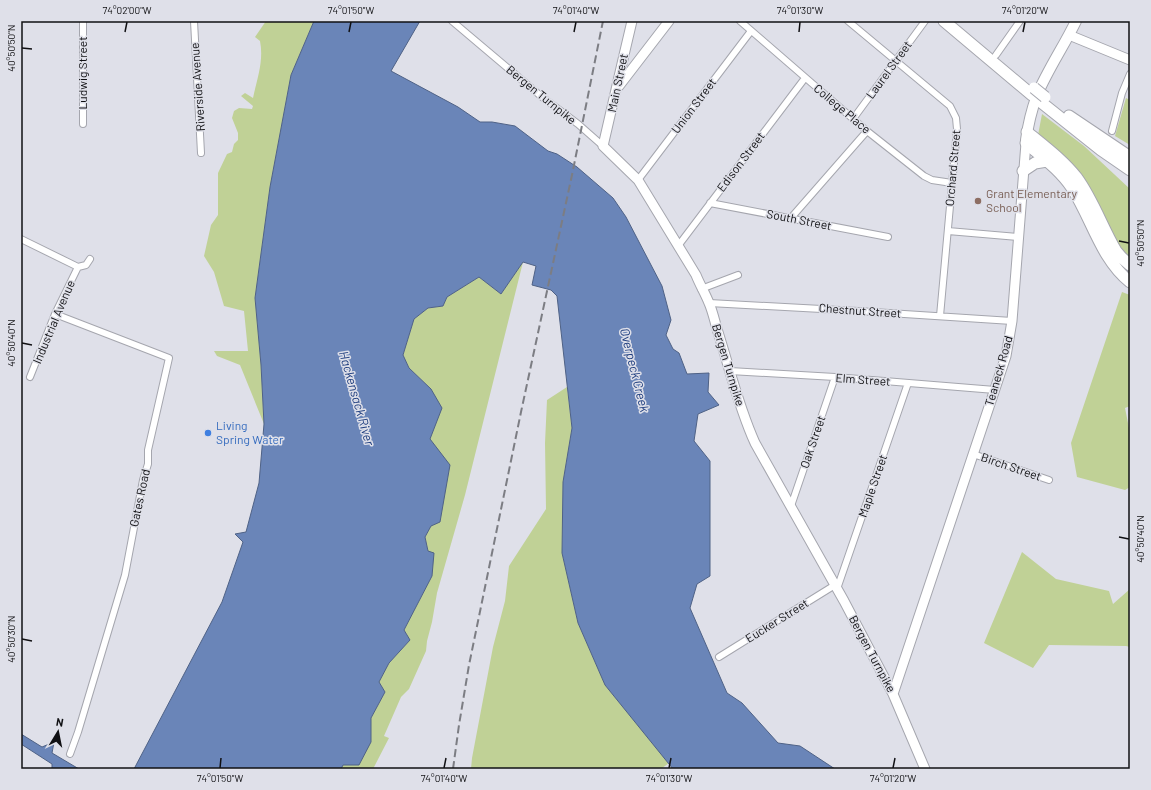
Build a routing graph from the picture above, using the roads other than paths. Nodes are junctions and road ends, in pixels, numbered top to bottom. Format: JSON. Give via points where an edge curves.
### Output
{"nodes":[{"id":1,"x":83,"y":21,"type":"edge"},
{"id":2,"x":194,"y":21,"type":"edge"},
{"id":3,"x":452,"y":21,"type":"edge"},
{"id":4,"x":632,"y":21,"type":"edge"},
{"id":5,"x":669,"y":21,"type":"edge"},
{"id":6,"x":740,"y":21,"type":"edge"},
{"id":7,"x":848,"y":21,"type":"edge"},
{"id":8,"x":925,"y":21,"type":"edge"},
{"id":9,"x":944,"y":21,"type":"edge"},
{"id":10,"x":956,"y":21,"type":"edge"},
{"id":11,"x":1020,"y":21,"type":"edge"},
{"id":12,"x":1076,"y":21,"type":"edge"},
{"id":13,"x":751,"y":31,"type":"junction"},
{"id":14,"x":1069,"y":35,"type":"junction"},
{"id":15,"x":624,"y":55,"type":"junction"},
{"id":16,"x":641,"y":57,"type":"junction"},
{"id":17,"x":996,"y":60,"type":"junction"},
{"id":18,"x":1130,"y":60,"type":"edge"},
{"id":19,"x":896,"y":61,"type":"junction"},
{"id":20,"x":1130,"y":74,"type":"edge"},
{"id":21,"x":805,"y":78,"type":"junction"},
{"id":22,"x":616,"y":89,"type":"junction"},
{"id":23,"x":1044,"y":100,"type":"junction"},
{"id":24,"x":853,"y":119,"type":"junction"},
{"id":25,"x":83,"y":124,"type":"dead end"},
{"id":26,"x":867,"y":131,"type":"junction"},
{"id":27,"x":1112,"y":131,"type":"dead end"},
{"id":28,"x":1027,"y":132,"type":"junction"},
{"id":29,"x":1026,"y":143,"type":"junction"},
{"id":30,"x":603,"y":146,"type":"junction"},
{"id":31,"x":1114,"y":146,"type":"junction"},
{"id":32,"x":1101,"y":150,"type":"junction"},
{"id":33,"x":201,"y":153,"type":"dead end"},
{"id":34,"x":1130,"y":153,"type":"edge"},
{"id":35,"x":1130,"y":157,"type":"edge"},
{"id":36,"x":1047,"y":161,"type":"junction"},
{"id":37,"x":1130,"y":170,"type":"edge"},
{"id":38,"x":1023,"y":171,"type":"junction"},
{"id":39,"x":638,"y":180,"type":"junction"},
{"id":40,"x":1130,"y":180,"type":"edge"},
{"id":41,"x":952,"y":183,"type":"junction"},
{"id":42,"x":710,"y":203,"type":"junction"},
{"id":43,"x":790,"y":219,"type":"junction"},
{"id":44,"x":948,"y":231,"type":"junction"},
{"id":45,"x":888,"y":237,"type":"dead end"},
{"id":46,"x":1018,"y":237,"type":"junction"},
{"id":47,"x":21,"y":239,"type":"edge"},
{"id":48,"x":678,"y":246,"type":"junction"},
{"id":49,"x":90,"y":259,"type":"dead end"},
{"id":50,"x":1130,"y":264,"type":"edge"},
{"id":51,"x":78,"y":267,"type":"junction"},
{"id":52,"x":738,"y":275,"type":"dead end"},
{"id":53,"x":1130,"y":282,"type":"edge"},
{"id":54,"x":701,"y":289,"type":"junction"},
{"id":55,"x":709,"y":303,"type":"junction"},
{"id":56,"x":55,"y":314,"type":"junction"},
{"id":57,"x":940,"y":316,"type":"junction"},
{"id":58,"x":1012,"y":321,"type":"junction"},
{"id":59,"x":730,"y":371,"type":"junction"},
{"id":60,"x":30,"y":377,"type":"dead end"},
{"id":61,"x":835,"y":378,"type":"junction"},
{"id":62,"x":908,"y":383,"type":"junction"},
{"id":63,"x":995,"y":390,"type":"junction"},
{"id":64,"x":973,"y":454,"type":"junction"},
{"id":65,"x":1049,"y":480,"type":"dead end"},
{"id":66,"x":791,"y":506,"type":"junction"},
{"id":67,"x":836,"y":587,"type":"junction"},
{"id":68,"x":719,"y":657,"type":"dead end"},
{"id":69,"x":893,"y":694,"type":"junction"},
{"id":70,"x":70,"y":754,"type":"dead end"},
{"id":71,"x":926,"y":769,"type":"edge"}],
"edges":[{"from":1,"to":25,"type":"street","name":"Ludwig Street"},
{"from":2,"to":33,"type":"street","name":"Riverside Avenue"},
{"from":3,"to":30,"type":"street","name":"Bergen Turnpike"},
{"from":4,"to":15,"type":"street","name":"Main Street"},
{"from":5,"to":16,"type":"street"},
{"from":6,"to":13,"type":"street","name":"College Place"},
{"from":7,"to":19,"type":"street","name":"Orchard Street"},
{"from":8,"to":19,"type":"street","name":"Laurel Street"},
{"from":9,"to":17,"type":"highway"},
{"from":10,"to":17,"type":"highway"},
{"from":11,"to":17,"type":"street"},
{"from":12,"to":14,"type":"main road","name":"Teaneck Road"},
{"from":13,"to":21,"type":"street","name":"College Place"},
{"from":13,"to":39,"type":"street","name":"Union Street"},
{"from":14,"to":18,"type":"street"},
{"from":14,"to":28,"type":"main road","name":"Teaneck Road","via":[[1037,96]]},
{"from":15,"to":16,"type":"street"},
{"from":15,"to":22,"type":"street","name":"Main Street"},
{"from":16,"to":22,"type":"street"},
{"from":17,"to":23,"type":"highway"},
{"from":19,"to":24,"type":"street","name":"Laurel Street"},
{"from":19,"to":41,"type":"street","name":"Orchard Street","via":[[950,106],[953,112],[957,124]]},
{"from":20,"to":27,"type":"street"},
{"from":21,"to":24,"type":"street","name":"College Place"},
{"from":21,"to":42,"type":"street","name":"Edison Street"},
{"from":22,"to":30,"type":"street","name":"Main Street"},
{"from":23,"to":31,"type":"highway"},
{"from":23,"to":32,"type":"highway"},
{"from":24,"to":26,"type":"street","name":"College Place"},
{"from":26,"to":41,"type":"street","name":"College Place","via":[[924,176]]},
{"from":26,"to":43,"type":"street"},
{"from":28,"to":29,"type":"main road","name":"Teaneck Road"},
{"from":28,"to":50,"type":"highway","via":[[1062,162],[1076,178],[1116,251]]},
{"from":29,"to":36,"type":"highway"},
{"from":29,"to":38,"type":"street","name":"Teaneck Road"},
{"from":30,"to":39,"type":"street","name":"Bergen Turnpike"},
{"from":31,"to":34,"type":"highway"},
{"from":31,"to":35,"type":"highway"},
{"from":32,"to":37,"type":"highway"},
{"from":32,"to":40,"type":"highway"},
{"from":36,"to":38,"type":"highway","via":[[1035,163]]},
{"from":36,"to":53,"type":"highway","via":[[1072,189],[1108,258]]},
{"from":38,"to":46,"type":"street","name":"Teaneck Road"},
{"from":39,"to":48,"type":"street","name":"Bergen Turnpike"},
{"from":41,"to":44,"type":"street","name":"Orchard Street"},
{"from":42,"to":43,"type":"street","name":"South Street"},
{"from":42,"to":48,"type":"street","name":"Edison Street"},
{"from":43,"to":45,"type":"street","name":"South Street"},
{"from":44,"to":46,"type":"street"},
{"from":44,"to":57,"type":"street","name":"Orchard Street"},
{"from":46,"to":58,"type":"street","name":"Teaneck Road"},
{"from":47,"to":51,"type":"street","name":"Industrial Avenue"},
{"from":48,"to":54,"type":"street","name":"Bergen Turnpike","via":[[696,275]]},
{"from":49,"to":51,"type":"street","name":"Industrial Avenue"},
{"from":51,"to":56,"type":"street","name":"Industrial Avenue"},
{"from":52,"to":54,"type":"street"},
{"from":54,"to":55,"type":"street","name":"Bergen Turnpike"},
{"from":55,"to":57,"type":"street","name":"Chestnut Street"},
{"from":55,"to":59,"type":"street","name":"Bergen Turnpike"},
{"from":56,"to":60,"type":"street","name":"Industrial Avenue"},
{"from":56,"to":70,"type":"street","name":"Gates Road","via":[[169,358],[148,450],[148,464],[125,575]]},
{"from":57,"to":58,"type":"street","name":"Chestnut Street"},
{"from":58,"to":63,"type":"street","name":"Teaneck Road","via":[[1006,356]]},
{"from":59,"to":61,"type":"street","name":"Elm Street"},
{"from":59,"to":66,"type":"street","name":"Bergen Turnpike","via":[[747,426]]},
{"from":61,"to":62,"type":"street","name":"Elm Street"},
{"from":61,"to":66,"type":"street","name":"Oak Street"},
{"from":62,"to":63,"type":"street","name":"Elm Street"},
{"from":62,"to":67,"type":"street","name":"Maple Street"},
{"from":63,"to":64,"type":"street","name":"Teaneck Road"},
{"from":64,"to":65,"type":"street","name":"Birch Street"},
{"from":64,"to":69,"type":"street","name":"Teaneck Road"},
{"from":66,"to":67,"type":"street","name":"Bergen Turnpike"},
{"from":67,"to":68,"type":"street","name":"Eucker Street"},
{"from":67,"to":69,"type":"street","name":"Bergen Turnpike"},
{"from":69,"to":71,"type":"street","name":"Bergen Turnpike"}]}
